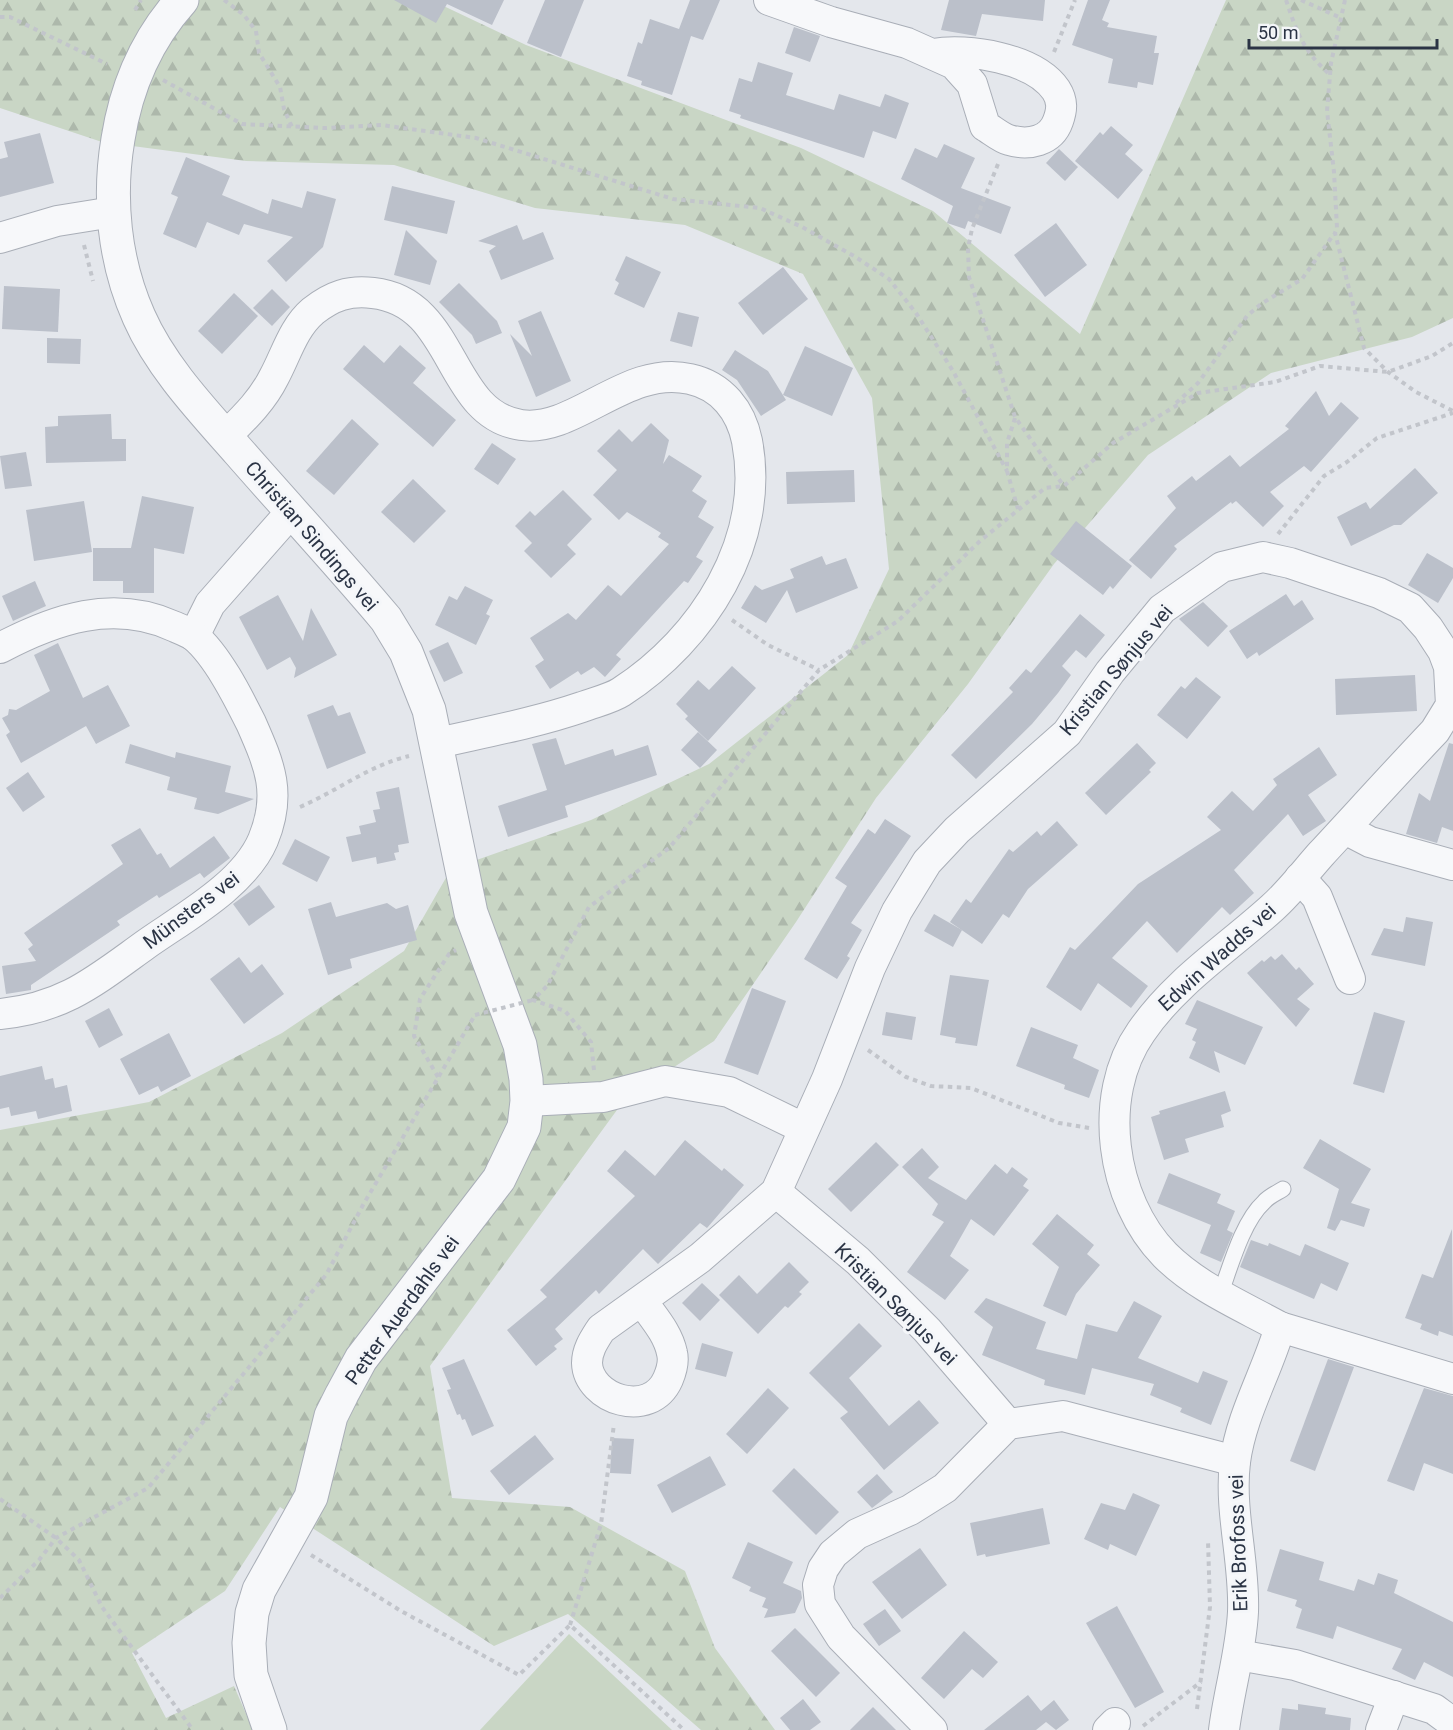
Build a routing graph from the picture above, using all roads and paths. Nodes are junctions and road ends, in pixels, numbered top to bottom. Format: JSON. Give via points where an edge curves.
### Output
{"nodes":[{"id":1,"x":182,"y":0,"type":"edge"},
{"id":2,"x":224,"y":0,"type":"edge"},
{"id":3,"x":769,"y":0,"type":"edge"},
{"id":4,"x":1075,"y":0,"type":"edge"},
{"id":5,"x":1286,"y":0,"type":"edge"},
{"id":6,"x":1301,"y":0,"type":"edge"},
{"id":7,"x":1345,"y":0,"type":"edge"},
{"id":8,"x":0,"y":16,"type":"edge"},
{"id":9,"x":1341,"y":18,"type":"junction"},
{"id":10,"x":933,"y":54,"type":"junction"},
{"id":11,"x":123,"y":65,"type":"junction"},
{"id":12,"x":1040,"y":74,"type":"junction"},
{"id":13,"x":1330,"y":75,"type":"junction"},
{"id":14,"x":293,"y":127,"type":"junction"},
{"id":15,"x":1008,"y":140,"type":"junction"},
{"id":16,"x":113,"y":212,"type":"junction"},
{"id":17,"x":1335,"y":233,"type":"junction"},
{"id":18,"x":0,"y":238,"type":"edge"},
{"id":19,"x":1453,"y":343,"type":"edge"},
{"id":20,"x":1388,"y":372,"type":"junction"},
{"id":21,"x":1169,"y":410,"type":"junction"},
{"id":22,"x":1453,"y":412,"type":"edge"},
{"id":23,"x":1015,"y":417,"type":"junction"},
{"id":24,"x":225,"y":437,"type":"junction"},
{"id":25,"x":1007,"y":471,"type":"junction"},
{"id":26,"x":1064,"y":486,"type":"junction"},
{"id":27,"x":1018,"y":508,"type":"junction"},
{"id":28,"x":291,"y":512,"type":"junction"},
{"id":29,"x":1263,"y":557,"type":"junction"},
{"id":30,"x":709,"y":604,"type":"junction"},
{"id":31,"x":1441,"y":623,"type":"edge"},
{"id":32,"x":194,"y":636,"type":"junction"},
{"id":33,"x":0,"y":648,"type":"edge"},
{"id":34,"x":1449,"y":667,"type":"joint"},
{"id":35,"x":819,"y":670,"type":"junction"},
{"id":36,"x":1452,"y":706,"type":"edge"},
{"id":37,"x":427,"y":748,"type":"junction"},
{"id":38,"x":272,"y":810,"type":"junction"},
{"id":39,"x":1345,"y":829,"type":"junction"},
{"id":40,"x":1452,"y":861,"type":"edge"},
{"id":41,"x":1300,"y":878,"type":"junction"},
{"id":42,"x":458,"y":949,"type":"dead end"},
{"id":43,"x":1350,"y":979,"type":"dead end"},
{"id":44,"x":533,"y":1000,"type":"junction"},
{"id":45,"x":0,"y":1014,"type":"edge"},
{"id":46,"x":843,"y":1038,"type":"junction"},
{"id":47,"x":438,"y":1077,"type":"junction"},
{"id":48,"x":603,"y":1097,"type":"junction"},
{"id":49,"x":527,"y":1101,"type":"junction"},
{"id":50,"x":803,"y":1128,"type":"junction"},
{"id":51,"x":1115,"y":1133,"type":"junction"},
{"id":52,"x":1283,"y":1189,"type":"dead end"},
{"id":53,"x":776,"y":1192,"type":"junction"},
{"id":54,"x":1220,"y":1295,"type":"junction"},
{"id":55,"x":642,"y":1301,"type":"junction"},
{"id":56,"x":1280,"y":1327,"type":"junction"},
{"id":57,"x":1453,"y":1379,"type":"edge"},
{"id":58,"x":619,"y":1400,"type":"junction"},
{"id":59,"x":1008,"y":1424,"type":"junction"},
{"id":60,"x":1235,"y":1461,"type":"junction"},
{"id":61,"x":0,"y":1499,"type":"edge"},
{"id":62,"x":1208,"y":1530,"type":"dead end"},
{"id":63,"x":56,"y":1538,"type":"junction"},
{"id":64,"x":288,"y":1540,"type":"junction"},
{"id":65,"x":0,"y":1598,"type":"edge"},
{"id":66,"x":570,"y":1625,"type":"junction"},
{"id":67,"x":1238,"y":1654,"type":"junction"},
{"id":68,"x":1201,"y":1682,"type":"junction"},
{"id":69,"x":1394,"y":1696,"type":"junction"},
{"id":70,"x":1196,"y":1718,"type":"dead end"},
{"id":71,"x":1453,"y":1723,"type":"edge"},
{"id":72,"x":1121,"y":1727,"type":"edge"},
{"id":73,"x":193,"y":1730,"type":"edge"},
{"id":74,"x":270,"y":1730,"type":"edge"},
{"id":75,"x":684,"y":1730,"type":"edge"},
{"id":76,"x":932,"y":1730,"type":"edge"},
{"id":77,"x":1224,"y":1730,"type":"edge"},
{"id":78,"x":1381,"y":1730,"type":"edge"}],
"edges":[{"from":1,"to":11,"type":"street","name":"Christian Sindings vei","via":[[157,33]]},
{"from":2,"to":14,"type":"path","via":[[244,15],[256,31],[259,53],[280,87]]},
{"from":3,"to":10,"type":"street"},
{"from":4,"to":12,"type":"path","via":[[1054,52]]},
{"from":5,"to":13,"type":"path","via":[[1299,39],[1309,56]]},
{"from":6,"to":9,"type":"path"},
{"from":7,"to":9,"type":"path"},
{"from":8,"to":11,"type":"path"},
{"from":9,"to":13,"type":"path"},
{"from":10,"to":12,"type":"street","via":[[949,51],[985,55]]},
{"from":10,"to":15,"type":"street","via":[[954,64],[972,84],[985,126]]},
{"from":11,"to":14,"type":"path","via":[[242,124]]},
{"from":11,"to":16,"type":"street","name":"Christian Sindings vei"},
{"from":12,"to":15,"type":"street","via":[[1057,92],[1062,109],[1055,131],[1045,139]]},
{"from":13,"to":17,"type":"path","via":[[1327,111]]},
{"from":14,"to":25,"type":"path","via":[[381,125],[476,138],[673,199],[760,208],[802,227],[889,279],[953,371]]},
{"from":15,"to":23,"type":"path","via":[[972,229],[968,267]]},
{"from":16,"to":18,"type":"street","via":[[57,221]]},
{"from":16,"to":24,"type":"street","name":"Christian Sindings vei","via":[[119,252],[139,316],[159,354]]},
{"from":17,"to":20,"type":"path","via":[[1364,348]]},
{"from":17,"to":21,"type":"path","via":[[1302,279],[1247,316],[1198,383]]},
{"from":19,"to":20,"type":"path","via":[[1432,356]]},
{"from":20,"to":21,"type":"path","via":[[1320,366],[1275,382],[1198,393]]},
{"from":20,"to":22,"type":"path"},
{"from":21,"to":26,"type":"path","via":[[1113,443]]},
{"from":22,"to":29,"type":"path","via":[[1377,438],[1324,476],[1293,512]]},
{"from":23,"to":25,"type":"path","via":[[1007,443]]},
{"from":23,"to":26,"type":"path"},
{"from":24,"to":28,"type":"street","name":"Christian Sindings vei"},
{"from":24,"to":30,"type":"street","via":[[274,379],[304,318],[333,297],[356,291],[382,294],[406,303],[423,316],[467,388],[486,410],[520,425],[539,426],[568,416],[616,390],[660,378],[690,379],[712,388],[736,408],[752,467],[744,534]]},
{"from":25,"to":27,"type":"path"},
{"from":26,"to":27,"type":"path","via":[[1045,488]]},
{"from":27,"to":35,"type":"path","via":[[898,621]]},
{"from":28,"to":32,"type":"street","via":[[210,604]]},
{"from":28,"to":37,"type":"street","name":"Christian Sindings vei","via":[[386,619],[406,652],[422,689]]},
{"from":29,"to":31,"type":"street","name":"Kristian Sønjus vei","via":[[1290,562],[1379,593]]},
{"from":29,"to":46,"type":"street","name":"Kristian Sønjus vei","via":[[1222,567],[1162,609],[1067,733],[957,830],[927,862],[897,911]]},
{"from":30,"to":35,"type":"path","via":[[768,645]]},
{"from":30,"to":37,"type":"street","via":[[656,667],[618,695],[548,718]]},
{"from":31,"to":34,"type":"street","name":"Kristian Sønjus vei","via":[[1443,651]]},
{"from":32,"to":33,"type":"street","via":[[143,616],[90,613]]},
{"from":32,"to":38,"type":"street","name":"Münsters vei","via":[[239,698],[262,749],[272,772]]},
{"from":34,"to":36,"type":"street","name":"Edwin Wadds vei"},
{"from":35,"to":44,"type":"path","via":[[669,848],[589,907],[548,986]]},
{"from":36,"to":39,"type":"street","name":"Edwin Wadds vei","via":[[1435,731]]},
{"from":37,"to":38,"type":"path","via":[[384,762],[301,807]]},
{"from":37,"to":49,"type":"street","name":"Christian Sindings vei","via":[[471,914],[519,1045]]},
{"from":38,"to":45,"type":"street","name":"Münsters vei","via":[[263,841],[252,859],[238,877],[215,895],[76,994],[26,1012]]},
{"from":39,"to":40,"type":"street","via":[[1370,842]]},
{"from":39,"to":41,"type":"street","name":"Edwin Wadds vei"},
{"from":41,"to":43,"type":"street","via":[[1317,897]]},
{"from":41,"to":51,"type":"street","name":"Edwin Wadds vei","via":[[1274,907],[1172,994],[1139,1034],[1126,1060],[1117,1093]]},
{"from":42,"to":47,"type":"path","via":[[449,954],[420,999],[414,1036]]},
{"from":44,"to":47,"type":"path","bridge":true,"via":[[475,1015]]},
{"from":44,"to":48,"type":"path","via":[[565,1011],[591,1041]]},
{"from":46,"to":50,"type":"street","name":"Kristian Sønjus vei"},
{"from":46,"to":51,"type":"path","via":[[906,1077],[931,1086],[971,1088],[1059,1123]]},
{"from":47,"to":63,"type":"path","via":[[326,1275],[148,1488]]},
{"from":48,"to":49,"type":"street"},
{"from":48,"to":50,"type":"street","via":[[665,1081],[729,1092]]},
{"from":49,"to":64,"type":"street","name":"Petter Auerdahls vei","via":[[524,1127],[500,1179],[361,1359],[331,1416],[310,1497]]},
{"from":50,"to":53,"type":"street","name":"Kristian Sønjus vei"},
{"from":51,"to":54,"type":"street","name":"Edwin Wadds vei","via":[[1123,1181],[1150,1238],[1191,1277]]},
{"from":52,"to":54,"type":"lane","via":[[1256,1211]]},
{"from":53,"to":55,"type":"street","name":"Kristian Sønjus vei","via":[[700,1258]]},
{"from":53,"to":59,"type":"street","name":"Kristian Sønjus vei","via":[[858,1261],[927,1330]]},
{"from":54,"to":56,"type":"street","name":"Edwin Wadds vei"},
{"from":55,"to":58,"type":"street","name":"Kristian Sønjus vei","via":[[601,1329],[590,1345],[587,1364],[593,1378]]},
{"from":55,"to":58,"type":"street","via":[[668,1340],[673,1354],[671,1373],[657,1397],[638,1403]]},
{"from":56,"to":57,"type":"street"},
{"from":56,"to":60,"type":"street","name":"Erik Brofoss vei","via":[[1243,1425]]},
{"from":58,"to":66,"type":"path","via":[[601,1524]]},
{"from":59,"to":60,"type":"street","via":[[1063,1416]]},
{"from":59,"to":76,"type":"street","via":[[945,1488],[910,1510],[857,1534],[833,1554],[818,1585],[820,1604],[842,1637]]},
{"from":60,"to":67,"type":"street","name":"Erik Brofoss vei","via":[[1243,1601]]},
{"from":61,"to":63,"type":"path"},
{"from":62,"to":68,"type":"path","via":[[1210,1607]]},
{"from":63,"to":65,"type":"path"},
{"from":63,"to":73,"type":"path","via":[[79,1560],[102,1607]]},
{"from":64,"to":66,"type":"path","via":[[401,1611],[519,1675]]},
{"from":64,"to":74,"type":"street","name":"Petter Auerdahls vei","via":[[259,1590],[250,1633],[251,1675]]},
{"from":66,"to":75,"type":"path"},
{"from":67,"to":69,"type":"street","via":[[1295,1665]]},
{"from":67,"to":77,"type":"street","name":"Erik Brofoss vei"},
{"from":68,"to":70,"type":"path"},
{"from":68,"to":72,"type":"path"},
{"from":69,"to":71,"type":"street","via":[[1434,1709]]},
{"from":69,"to":78,"type":"street"}]}
